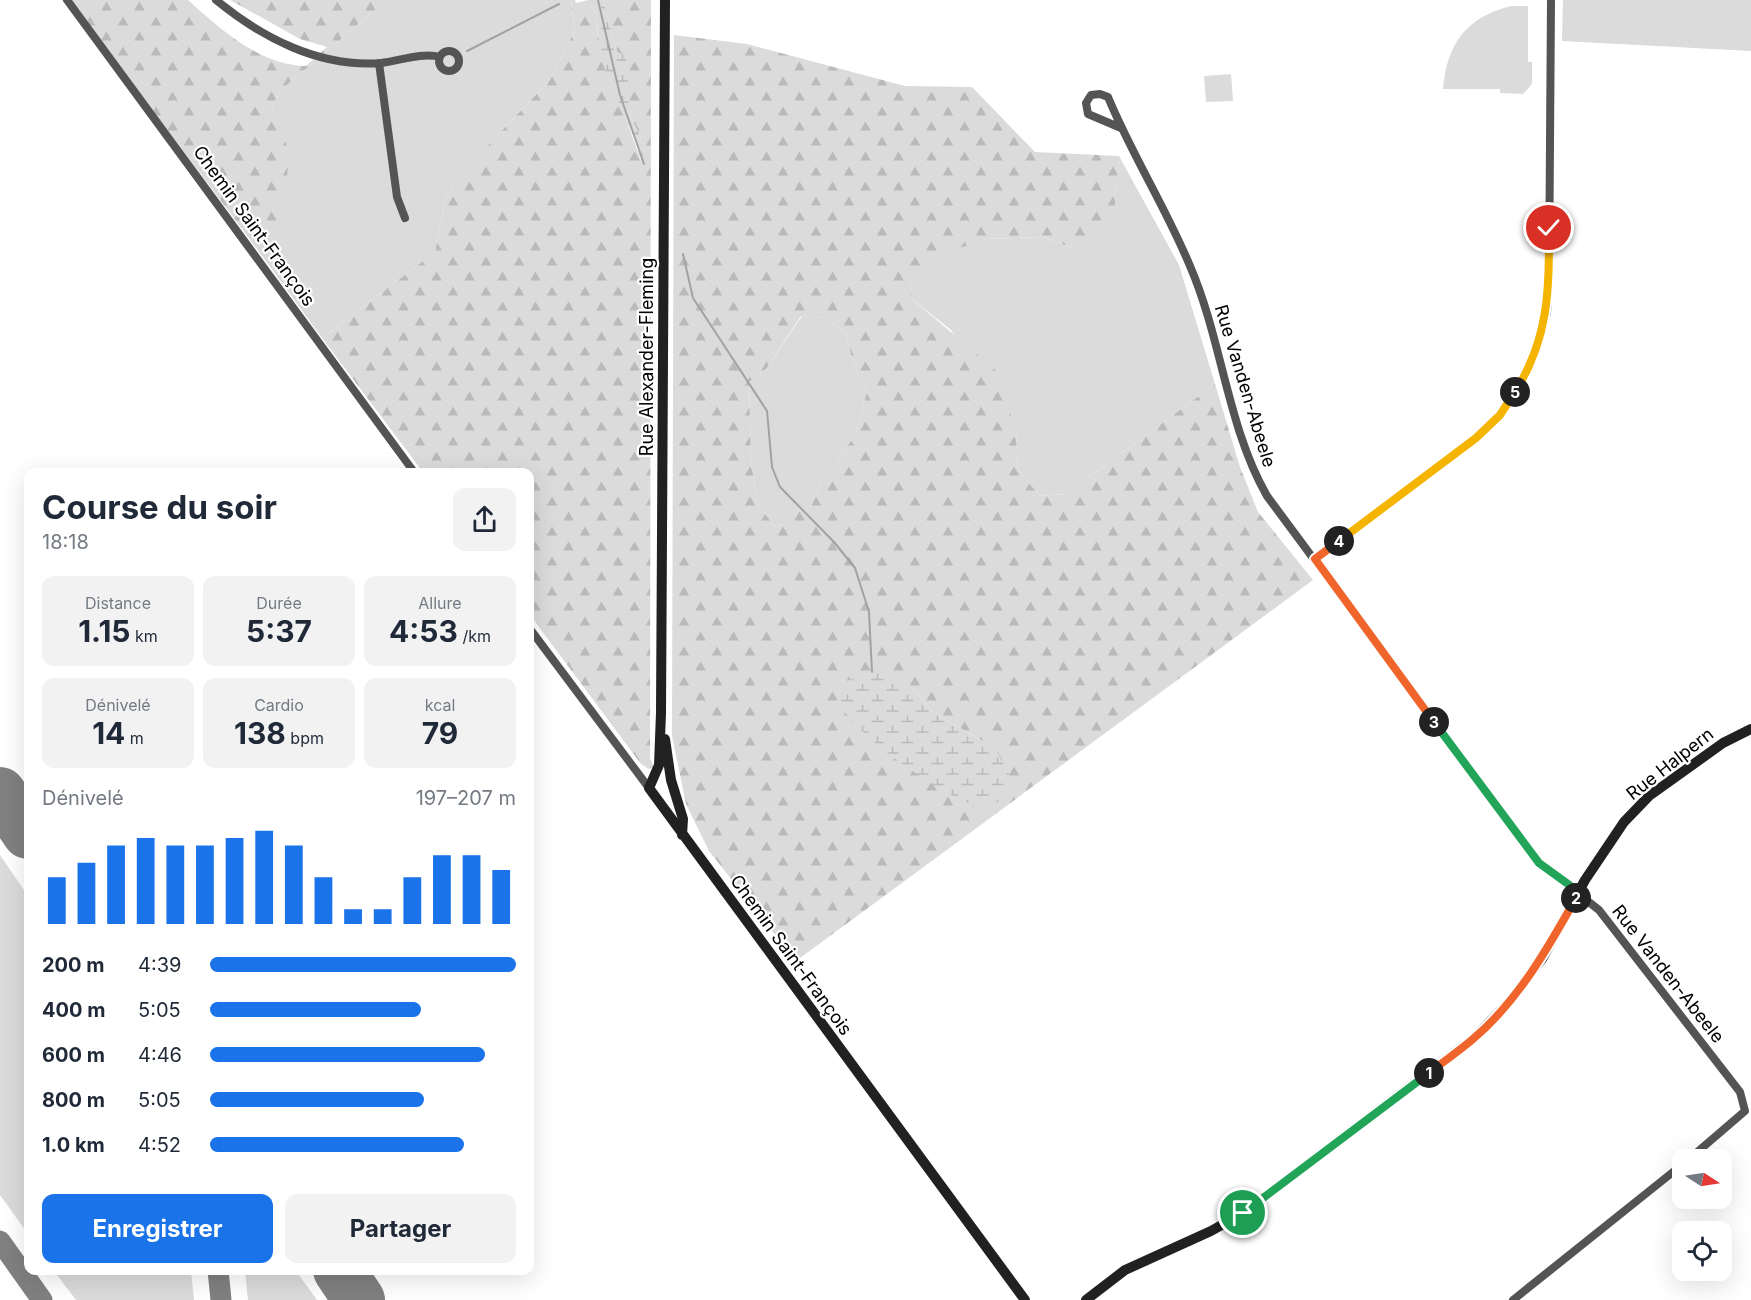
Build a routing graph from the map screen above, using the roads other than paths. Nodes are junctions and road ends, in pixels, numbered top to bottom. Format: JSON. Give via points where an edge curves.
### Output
{"nodes":[{"id":1,"x":68,"y":0,"type":"edge"},
{"id":2,"x":216,"y":0,"type":"edge"},
{"id":3,"x":665,"y":0,"type":"edge"},
{"id":4,"x":1551,"y":0,"type":"edge"},
{"id":5,"x":440,"y":57,"type":"dead end"},
{"id":6,"x":379,"y":63,"type":"junction"},
{"id":7,"x":1121,"y":128,"type":"junction"},
{"id":8,"x":405,"y":218,"type":"dead end"},
{"id":9,"x":411,"y":468,"type":"edge"},
{"id":10,"x":1315,"y":559,"type":"junction"},
{"id":11,"x":534,"y":637,"type":"edge"},
{"id":12,"x":662,"y":714,"type":"junction"},
{"id":13,"x":1751,"y":729,"type":"edge"},
{"id":14,"x":649,"y":788,"type":"junction"},
{"id":15,"x":682,"y":835,"type":"junction"},
{"id":16,"x":1579,"y":892,"type":"junction"},
{"id":17,"x":1701,"y":1149,"type":"edge"},
{"id":18,"x":1672,"y":1173,"type":"edge"},
{"id":19,"x":1025,"y":1300,"type":"edge"},
{"id":20,"x":1086,"y":1300,"type":"edge"},
{"id":21,"x":1513,"y":1300,"type":"edge"}],
"edges":[{"from":1,"to":9,"type":"street","name":"Chemin Saint-François"},
{"from":2,"to":6,"type":"street","via":[[276,41],[326,57]]},
{"from":3,"to":12,"type":"street","name":"Rue Alexander-Fleming"},
{"from":4,"to":10,"type":"street","via":[[1549,285],[1541,338],[1530,368],[1500,415],[1476,438]]},
{"from":5,"to":6,"type":"street"},
{"from":6,"to":8,"type":"street","via":[[397,197]]},
{"from":7,"to":7,"type":"street","name":"Rue Vanden-Abeele","via":[[1108,97],[1090,95],[1088,114]]},
{"from":7,"to":10,"type":"street","name":"Rue Vanden-Abeele","via":[[1190,266],[1211,325],[1247,456],[1257,478]]},
{"from":10,"to":16,"type":"street","name":"Rue Vanden-Abeele","via":[[1539,863]]},
{"from":11,"to":14,"type":"street","name":"Chemin Saint-François"},
{"from":12,"to":14,"type":"street","name":"Rue Alexander-Fleming","via":[[659,765]]},
{"from":12,"to":15,"type":"street","name":"Rue Alexander-Fleming","via":[[671,780],[683,819]]},
{"from":13,"to":16,"type":"street","name":"Rue Halpern","via":[[1723,743],[1649,796],[1609,843]]},
{"from":14,"to":15,"type":"street","name":"Chemin Saint-François"},
{"from":15,"to":19,"type":"street","name":"Chemin Saint-François"},
{"from":16,"to":17,"type":"street","name":"Rue Vanden-Abeele","via":[[1599,910],[1740,1092],[1745,1111]]},
{"from":16,"to":20,"type":"street","name":"Rue Halpern","via":[[1542,959],[1474,1038],[1243,1213],[1125,1270]]},
{"from":18,"to":21,"type":"street"}]}
